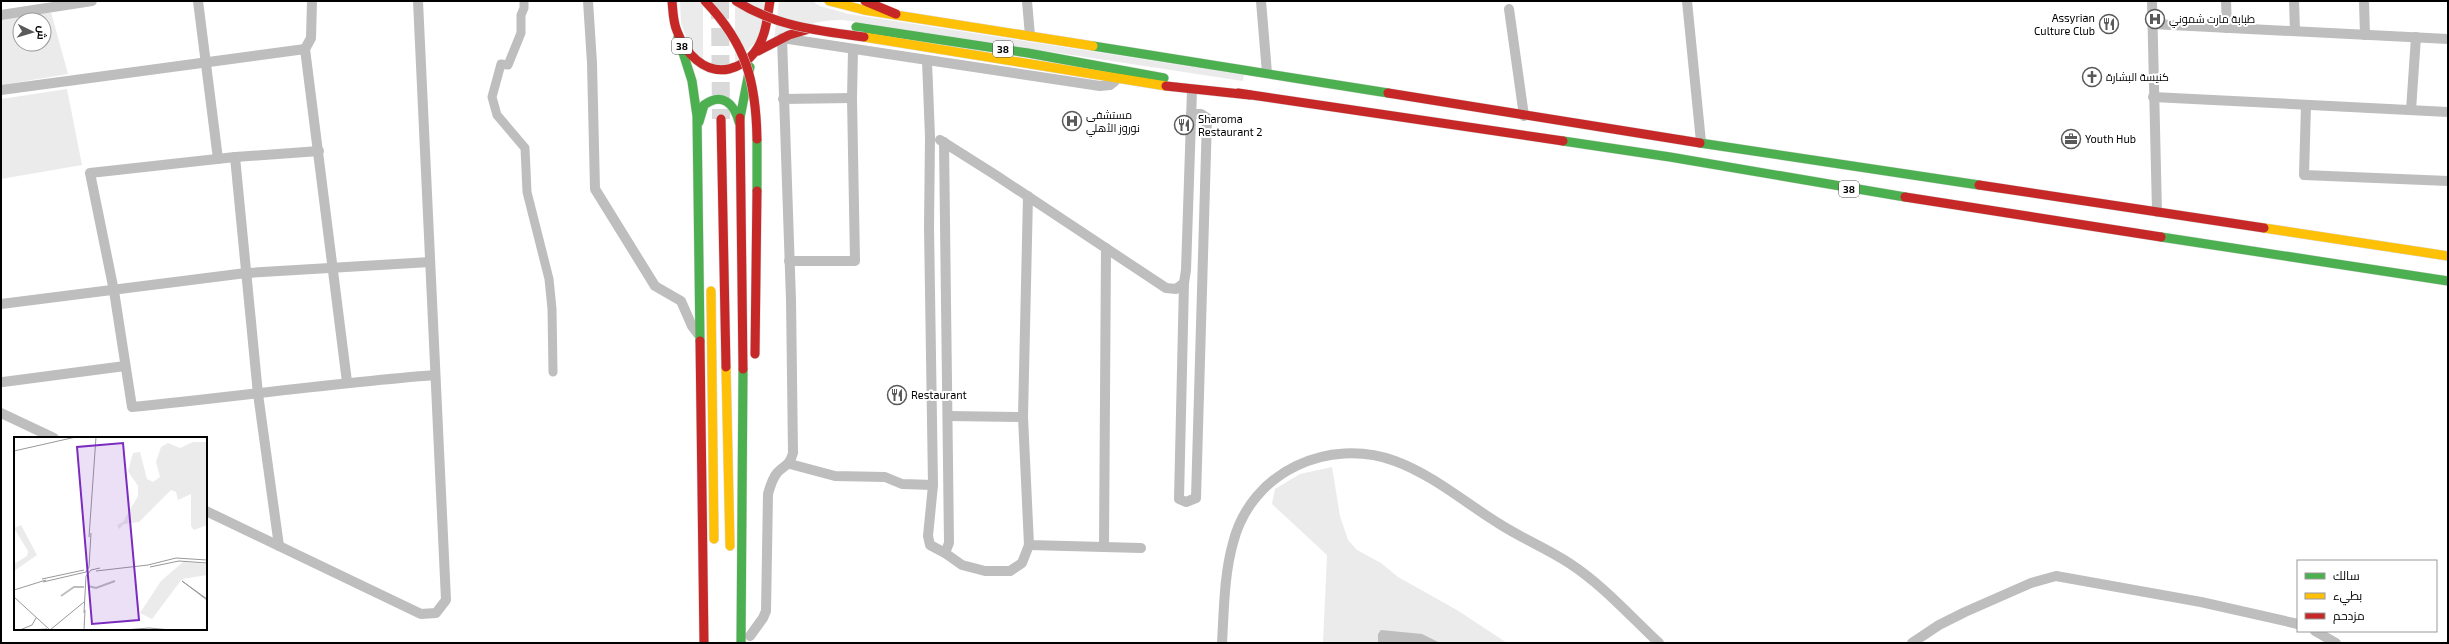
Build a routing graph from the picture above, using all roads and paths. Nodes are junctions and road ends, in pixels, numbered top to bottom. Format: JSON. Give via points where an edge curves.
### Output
{"nodes":[{"id":1,"x":92,"y":1,"type":"edge"},
{"id":2,"x":198,"y":1,"type":"edge"},
{"id":3,"x":312,"y":1,"type":"edge"},
{"id":4,"x":418,"y":1,"type":"edge"},
{"id":5,"x":588,"y":1,"type":"edge"},
{"id":6,"x":660,"y":1,"type":"edge"},
{"id":7,"x":672,"y":1,"type":"edge"},
{"id":8,"x":705,"y":1,"type":"edge"},
{"id":9,"x":736,"y":1,"type":"edge"},
{"id":10,"x":770,"y":1,"type":"edge"},
{"id":11,"x":828,"y":1,"type":"edge"},
{"id":12,"x":865,"y":1,"type":"edge"},
{"id":13,"x":894,"y":1,"type":"edge"},
{"id":14,"x":1027,"y":1,"type":"edge"},
{"id":15,"x":1261,"y":1,"type":"edge"},
{"id":16,"x":1687,"y":1,"type":"edge"},
{"id":17,"x":2152,"y":1,"type":"edge"},
{"id":18,"x":2226,"y":1,"type":"edge"},
{"id":19,"x":2294,"y":1,"type":"edge"},
{"id":20,"x":2364,"y":1,"type":"edge"},
{"id":21,"x":1508,"y":9,"type":"dead end"},
{"id":22,"x":896,"y":14,"type":"junction"},
{"id":23,"x":1,"y":15,"type":"edge"},
{"id":24,"x":675,"y":24,"type":"junction"},
{"id":25,"x":2152,"y":24,"type":"junction"},
{"id":26,"x":2227,"y":28,"type":"junction"},
{"id":27,"x":2295,"y":31,"type":"junction"},
{"id":28,"x":2365,"y":35,"type":"junction"},
{"id":29,"x":1030,"y":36,"type":"junction"},
{"id":30,"x":678,"y":37,"type":"junction"},
{"id":31,"x":2416,"y":37,"type":"junction"},
{"id":32,"x":782,"y":38,"type":"junction"},
{"id":33,"x":2448,"y":38,"type":"edge"},
{"id":34,"x":305,"y":49,"type":"junction"},
{"id":35,"x":853,"y":50,"type":"junction"},
{"id":36,"x":756,"y":54,"type":"junction"},
{"id":37,"x":927,"y":61,"type":"junction"},
{"id":38,"x":206,"y":63,"type":"junction"},
{"id":39,"x":1267,"y":73,"type":"junction"},
{"id":40,"x":1116,"y":79,"type":"junction"},
{"id":41,"x":1,"y":90,"type":"edge"},
{"id":42,"x":1192,"y":90,"type":"junction"},
{"id":43,"x":1250,"y":95,"type":"junction"},
{"id":44,"x":2153,"y":97,"type":"junction"},
{"id":45,"x":852,"y":98,"type":"junction"},
{"id":46,"x":783,"y":99,"type":"junction"},
{"id":47,"x":2306,"y":105,"type":"junction"},
{"id":48,"x":2411,"y":110,"type":"junction"},
{"id":49,"x":2448,"y":112,"type":"edge"},
{"id":50,"x":1191,"y":114,"type":"junction"},
{"id":51,"x":1524,"y":116,"type":"junction"},
{"id":52,"x":721,"y":118,"type":"tunnel mouth"},
{"id":53,"x":740,"y":124,"type":"junction"},
{"id":54,"x":698,"y":132,"type":"junction"},
{"id":55,"x":930,"y":136,"type":"junction"},
{"id":56,"x":944,"y":142,"type":"junction"},
{"id":57,"x":1701,"y":142,"type":"junction"},
{"id":58,"x":319,"y":151,"type":"junction"},
{"id":59,"x":235,"y":157,"type":"junction"},
{"id":60,"x":218,"y":159,"type":"junction"},
{"id":61,"x":2448,"y":182,"type":"edge"},
{"id":62,"x":1028,"y":196,"type":"junction"},
{"id":63,"x":2157,"y":212,"type":"junction"},
{"id":64,"x":1106,"y":248,"type":"junction"},
{"id":65,"x":2448,"y":256,"type":"edge"},
{"id":66,"x":789,"y":261,"type":"junction"},
{"id":67,"x":430,"y":262,"type":"junction"},
{"id":68,"x":334,"y":267,"type":"junction"},
{"id":69,"x":246,"y":273,"type":"junction"},
{"id":70,"x":2448,"y":281,"type":"edge"},
{"id":71,"x":710,"y":283,"type":"dead end"},
{"id":72,"x":1184,"y":283,"type":"junction"},
{"id":73,"x":114,"y":291,"type":"junction"},
{"id":74,"x":1,"y":304,"type":"edge"},
{"id":75,"x":698,"y":334,"type":"junction"},
{"id":76,"x":125,"y":366,"type":"junction"},
{"id":77,"x":754,"y":368,"type":"dead end"},
{"id":78,"x":436,"y":375,"type":"junction"},
{"id":79,"x":3,"y":382,"type":"dead end"},
{"id":80,"x":347,"y":382,"type":"junction"},
{"id":81,"x":258,"y":394,"type":"junction"},
{"id":82,"x":1,"y":413,"type":"edge"},
{"id":83,"x":948,"y":416,"type":"junction"},
{"id":84,"x":1023,"y":417,"type":"junction"},
{"id":85,"x":52,"y":437,"type":"edge"},
{"id":86,"x":790,"y":464,"type":"junction"},
{"id":87,"x":933,"y":484,"type":"junction"},
{"id":88,"x":207,"y":511,"type":"edge"},
{"id":89,"x":1029,"y":545,"type":"junction"},
{"id":90,"x":279,"y":546,"type":"junction"},
{"id":91,"x":1104,"y":547,"type":"junction"},
{"id":92,"x":1141,"y":548,"type":"dead end"},
{"id":93,"x":714,"y":550,"type":"dead end"},
{"id":94,"x":945,"y":553,"type":"junction"},
{"id":95,"x":752,"y":557,"type":"dead end"},
{"id":96,"x":730,"y":558,"type":"dead end"},
{"id":97,"x":731,"y":589,"type":"dead end"},
{"id":98,"x":2297,"y":624,"type":"edge"},
{"id":99,"x":2317,"y":632,"type":"edge"},
{"id":100,"x":750,"y":639,"type":"edge"},
{"id":101,"x":704,"y":643,"type":"edge"},
{"id":102,"x":733,"y":643,"type":"edge"},
{"id":103,"x":741,"y":643,"type":"edge"},
{"id":104,"x":1222,"y":643,"type":"edge"},
{"id":105,"x":1659,"y":643,"type":"edge"},
{"id":106,"x":1912,"y":643,"type":"edge"},
{"id":107,"x":2336,"y":643,"type":"edge"}],
"edges":[{"from":1,"to":23,"type":"street"},
{"from":2,"to":38,"type":"street"},
{"from":3,"to":34,"type":"street","via":[[311,38]]},
{"from":4,"to":67,"type":"street"},
{"from":5,"to":75,"type":"street","via":[[595,189],[655,286],[681,301]]},
{"from":6,"to":24,"type":"main road","via":[[670,11]]},
{"from":7,"to":24,"type":"main road","number":"38"},
{"from":8,"to":77,"type":"main road","bridge":true,"via":[[727,26],[746,58],[756,98]]},
{"from":9,"to":40,"type":"main road","bridge":true,"via":[[778,24]]},
{"from":10,"to":36,"type":"main road","via":[[770,20]]},
{"from":11,"to":22,"type":"main road","number":"38","via":[[843,6]]},
{"from":12,"to":22,"type":"main road"},
{"from":13,"to":22,"type":"street"},
{"from":14,"to":29,"type":"street"},
{"from":15,"to":39,"type":"street"},
{"from":16,"to":57,"type":"street"},
{"from":17,"to":25,"type":"street"},
{"from":18,"to":26,"type":"street"},
{"from":19,"to":27,"type":"street"},
{"from":20,"to":28,"type":"street"},
{"from":21,"to":51,"type":"street"},
{"from":22,"to":29,"type":"main road","number":"38"},
{"from":24,"to":30,"type":"main road","number":"38"},
{"from":25,"to":26,"type":"street"},
{"from":25,"to":44,"type":"street"},
{"from":26,"to":27,"type":"street"},
{"from":27,"to":28,"type":"street"},
{"from":28,"to":31,"type":"street"},
{"from":29,"to":39,"type":"main road","number":"38"},
{"from":30,"to":36,"type":"main road","number":"38","via":[[688,54],[709,68],[735,68]]},
{"from":30,"to":54,"type":"main road","via":[[692,81]]},
{"from":31,"to":33,"type":"street"},
{"from":31,"to":48,"type":"street"},
{"from":32,"to":35,"type":"street"},
{"from":32,"to":36,"type":"main road","number":"38"},
{"from":32,"to":43,"type":"main road","number":"38","via":[[817,27],[838,25],[919,35]]},
{"from":32,"to":46,"type":"street"},
{"from":34,"to":38,"type":"street"},
{"from":34,"to":58,"type":"street"},
{"from":35,"to":37,"type":"street"},
{"from":35,"to":45,"type":"street"},
{"from":36,"to":53,"type":"main road","via":[[742,100]]},
{"from":37,"to":40,"type":"street","via":[[1100,86],[1110,84]]},
{"from":37,"to":55,"type":"street"},
{"from":38,"to":41,"type":"street"},
{"from":38,"to":60,"type":"street"},
{"from":39,"to":51,"type":"main road","number":"38"},
{"from":40,"to":42,"type":"main road"},
{"from":42,"to":43,"type":"main road"},
{"from":42,"to":50,"type":"street"},
{"from":43,"to":70,"type":"main road","number":"38","via":[[1662,156],[1876,193]]},
{"from":44,"to":47,"type":"street"},
{"from":44,"to":63,"type":"street"},
{"from":45,"to":46,"type":"street"},
{"from":45,"to":66,"type":"street","via":[[855,261]]},
{"from":46,"to":66,"type":"street"},
{"from":47,"to":48,"type":"street"},
{"from":47,"to":61,"type":"street","via":[[2304,175]]},
{"from":48,"to":49,"type":"street"},
{"from":50,"to":72,"type":"street"},
{"from":50,"to":72,"type":"street","via":[[1201,114],[1207,118],[1196,498],[1186,502],[1179,499]]},
{"from":51,"to":57,"type":"main road","number":"38"},
{"from":52,"to":96,"type":"main road"},
{"from":53,"to":54,"type":"main road","via":[[732,103],[714,98],[706,102],[701,110]]},
{"from":53,"to":103,"type":"main road","via":[[743,405]]},
{"from":54,"to":75,"type":"main road"},
{"from":55,"to":56,"type":"street"},
{"from":55,"to":87,"type":"street"},
{"from":56,"to":62,"type":"street"},
{"from":56,"to":83,"type":"street"},
{"from":57,"to":63,"type":"main road","number":"38"},
{"from":58,"to":59,"type":"street"},
{"from":58,"to":68,"type":"street"},
{"from":59,"to":60,"type":"street"},
{"from":59,"to":69,"type":"street"},
{"from":60,"to":73,"type":"street","via":[[90,173]]},
{"from":62,"to":64,"type":"street"},
{"from":62,"to":84,"type":"street"},
{"from":63,"to":65,"type":"main road","number":"38"},
{"from":64,"to":72,"type":"street","via":[[1166,288],[1176,289]]},
{"from":64,"to":91,"type":"street"},
{"from":66,"to":86,"type":"street","via":[[793,453]]},
{"from":67,"to":68,"type":"street"},
{"from":67,"to":78,"type":"street"},
{"from":68,"to":69,"type":"street"},
{"from":68,"to":80,"type":"street"},
{"from":69,"to":73,"type":"street"},
{"from":69,"to":81,"type":"street"},
{"from":71,"to":93,"type":"main road"},
{"from":73,"to":74,"type":"street"},
{"from":73,"to":76,"type":"street"},
{"from":75,"to":101,"type":"main road"},
{"from":76,"to":79,"type":"street"},
{"from":76,"to":81,"type":"street","via":[[132,407]]},
{"from":78,"to":80,"type":"street"},
{"from":78,"to":90,"type":"street","via":[[446,600],[436,613],[421,614]]},
{"from":80,"to":81,"type":"street"},
{"from":81,"to":90,"type":"street"},
{"from":82,"to":85,"type":"street"},
{"from":83,"to":84,"type":"street"},
{"from":83,"to":94,"type":"street","via":[[950,544]]},
{"from":84,"to":89,"type":"street"},
{"from":86,"to":87,"type":"street","via":[[835,476],[885,476],[902,484]]},
{"from":86,"to":100,"type":"street","via":[[777,473],[768,494],[766,611]]},
{"from":87,"to":94,"type":"street","via":[[928,536],[930,545]]},
{"from":88,"to":90,"type":"street"},
{"from":89,"to":91,"type":"street"},
{"from":89,"to":94,"type":"street","via":[[1022,563],[1010,571],[984,571],[962,565]]},
{"from":91,"to":92,"type":"street"},
{"from":95,"to":100,"type":"main road"},
{"from":97,"to":102,"type":"main road"},
{"from":98,"to":106,"type":"street","via":[[2201,602],[2056,576],[2031,583],[1965,612]]},
{"from":99,"to":107,"type":"street"},
{"from":104,"to":105,"type":"street","via":[[1229,558],[1238,526],[1252,502],[1278,477],[1301,462],[1344,453],[1371,454],[1397,462],[1425,476],[1500,525],[1570,564],[1588,577]]}]}
